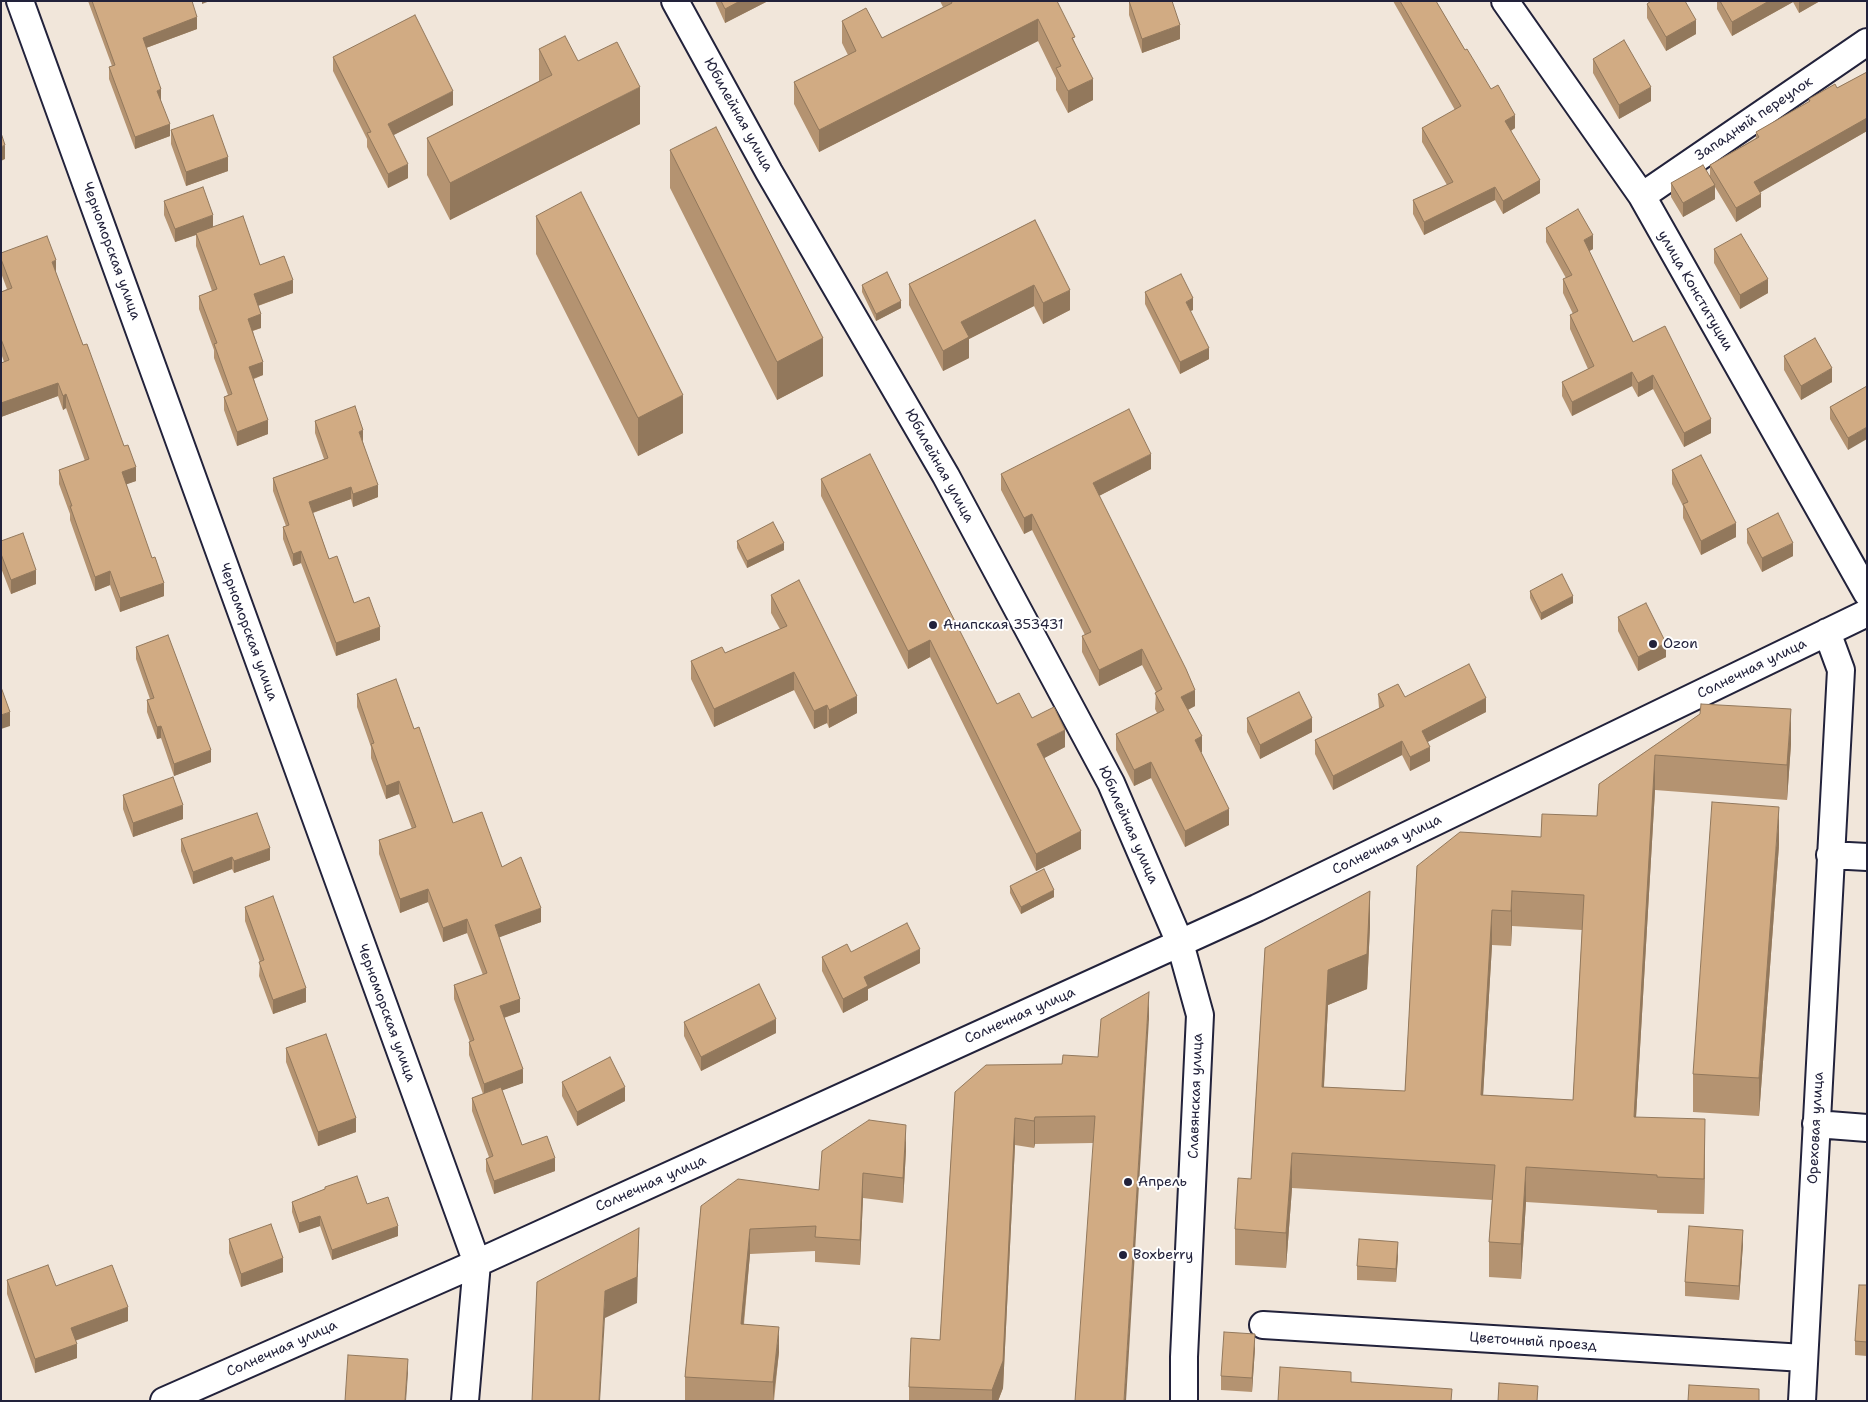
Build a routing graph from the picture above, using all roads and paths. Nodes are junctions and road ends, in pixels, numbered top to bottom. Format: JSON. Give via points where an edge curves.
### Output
{"nodes":[{"id":1,"x":20,"y":1,"type":"edge"},
{"id":2,"x":675,"y":1,"type":"edge"},
{"id":3,"x":1506,"y":1,"type":"edge"},
{"id":4,"x":1867,"y":42,"type":"edge"},
{"id":5,"x":1642,"y":196,"type":"junction"},
{"id":6,"x":1867,"y":592,"type":"edge"},
{"id":7,"x":1867,"y":613,"type":"edge"},
{"id":8,"x":1827,"y":632,"type":"junction"},
{"id":9,"x":1830,"y":855,"type":"junction"},
{"id":10,"x":1867,"y":857,"type":"edge"},
{"id":11,"x":1180,"y":943,"type":"junction"},
{"id":12,"x":1816,"y":1124,"type":"junction"},
{"id":13,"x":1867,"y":1128,"type":"edge"},
{"id":14,"x":476,"y":1263,"type":"junction"},
{"id":15,"x":1263,"y":1325,"type":"dead end"},
{"id":16,"x":1804,"y":1358,"type":"junction"},
{"id":17,"x":164,"y":1401,"type":"edge"},
{"id":18,"x":465,"y":1401,"type":"edge"},
{"id":19,"x":1184,"y":1401,"type":"edge"},
{"id":20,"x":1802,"y":1401,"type":"edge"}],
"edges":[{"from":1,"to":14,"type":"street","name":"Черноморская улица"},
{"from":2,"to":11,"type":"street","name":"Юбилейная улица","via":[[769,172],[946,476],[1111,783]]},
{"from":3,"to":5,"type":"street","name":"улица Конституции"},
{"from":4,"to":5,"type":"street","name":"Западный переулок"},
{"from":5,"to":6,"type":"street","name":"улица Конституции"},
{"from":7,"to":8,"type":"street","name":"Солнечная улица"},
{"from":8,"to":9,"type":"street","name":"Ореховая улица","via":[[1841,670]]},
{"from":8,"to":11,"type":"street","name":"Солнечная улица"},
{"from":9,"to":10,"type":"street"},
{"from":9,"to":12,"type":"street","name":"Ореховая улица"},
{"from":11,"to":14,"type":"street","name":"Солнечная улица"},
{"from":11,"to":19,"type":"street","name":"Славянская улица","via":[[1200,1015]]},
{"from":12,"to":13,"type":"street"},
{"from":12,"to":16,"type":"street","name":"Ореховая улица"},
{"from":14,"to":17,"type":"street","name":"Солнечная улица"},
{"from":14,"to":18,"type":"street"},
{"from":15,"to":16,"type":"street","name":"Цветочный проезд"},
{"from":16,"to":20,"type":"street","name":"Ореховая улица"}]}
